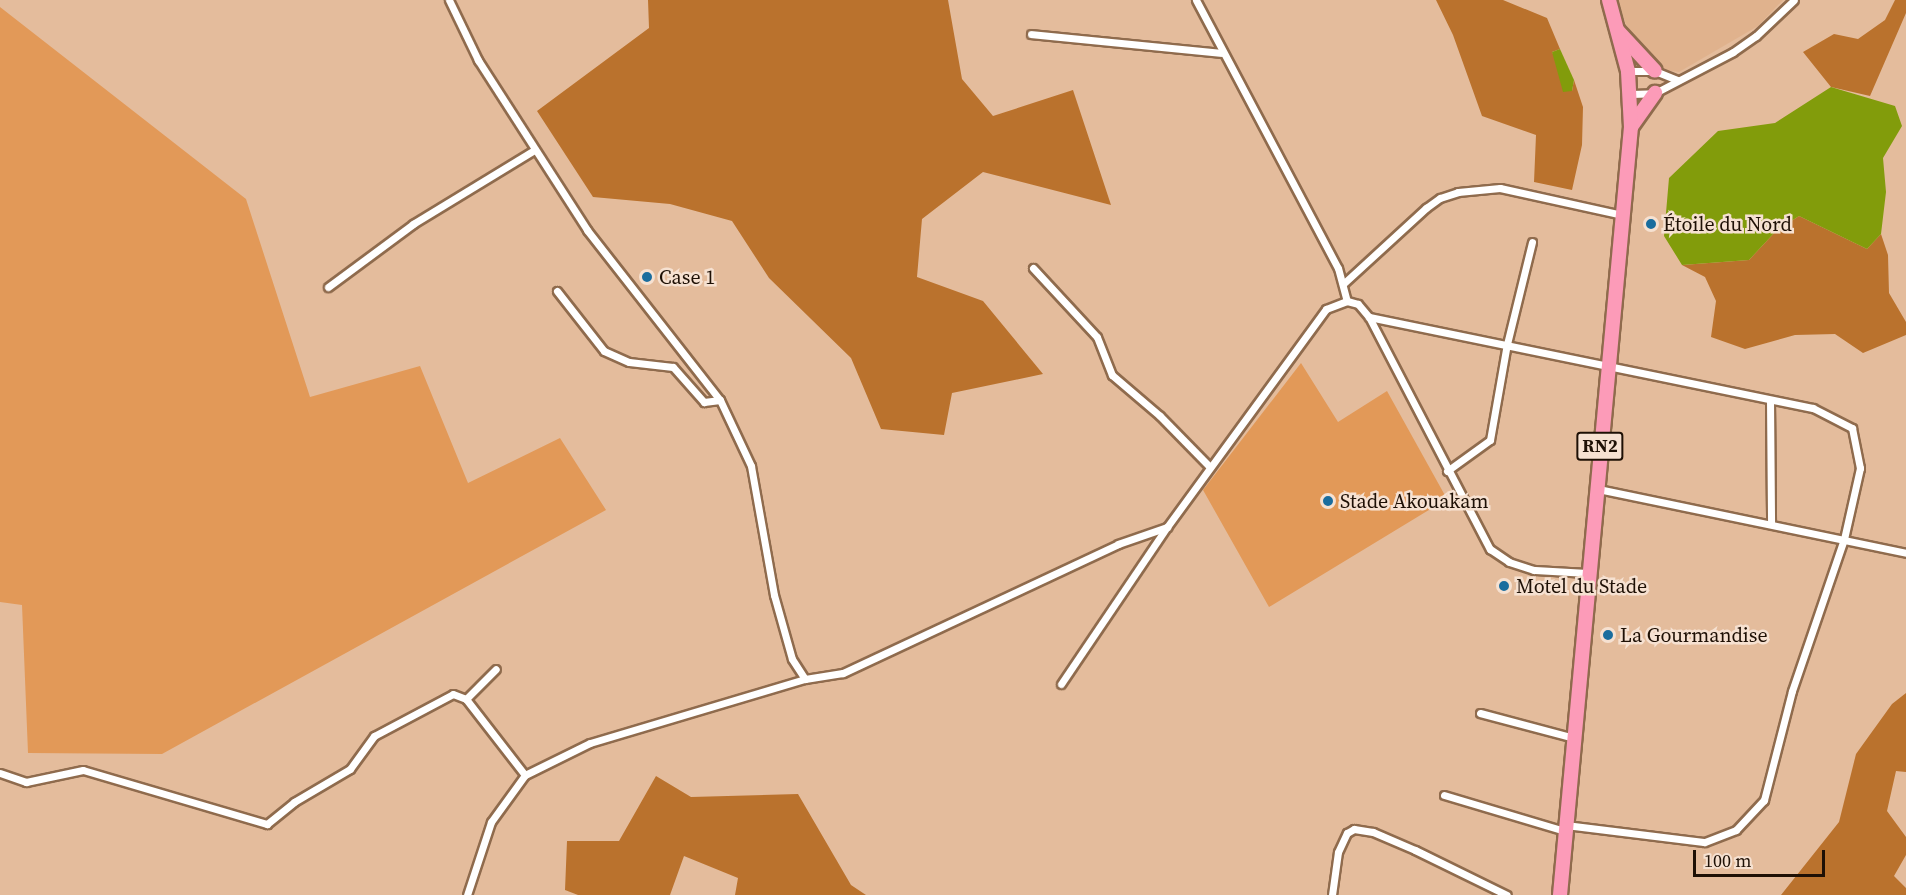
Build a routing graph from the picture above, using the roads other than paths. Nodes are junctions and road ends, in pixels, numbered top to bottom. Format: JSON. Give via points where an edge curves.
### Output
{"nodes":[{"id":1,"x":448,"y":0,"type":"edge"},
{"id":2,"x":1196,"y":0,"type":"edge"},
{"id":3,"x":1609,"y":0,"type":"edge"},
{"id":4,"x":1794,"y":0,"type":"edge"},
{"id":5,"x":1618,"y":31,"type":"junction"},
{"id":6,"x":1031,"y":34,"type":"dead end"},
{"id":7,"x":1221,"y":53,"type":"junction"},
{"id":8,"x":1628,"y":71,"type":"junction"},
{"id":9,"x":1655,"y":71,"type":"junction"},
{"id":10,"x":1677,"y":80,"type":"junction"},
{"id":11,"x":1655,"y":93,"type":"junction"},
{"id":12,"x":1631,"y":94,"type":"junction"},
{"id":13,"x":1631,"y":127,"type":"junction"},
{"id":14,"x":534,"y":150,"type":"junction"},
{"id":15,"x":1623,"y":215,"type":"junction"},
{"id":16,"x":1532,"y":242,"type":"dead end"},
{"id":17,"x":1033,"y":268,"type":"dead end"},
{"id":18,"x":1343,"y":284,"type":"junction"},
{"id":19,"x":328,"y":287,"type":"dead end"},
{"id":20,"x":557,"y":291,"type":"dead end"},
{"id":21,"x":1347,"y":301,"type":"junction"},
{"id":22,"x":1369,"y":317,"type":"junction"},
{"id":23,"x":1507,"y":344,"type":"junction"},
{"id":24,"x":1608,"y":366,"type":"junction"},
{"id":25,"x":720,"y":400,"type":"junction"},
{"id":26,"x":1770,"y":400,"type":"junction"},
{"id":27,"x":1210,"y":467,"type":"junction"},
{"id":28,"x":1448,"y":471,"type":"junction"},
{"id":29,"x":1598,"y":489,"type":"junction"},
{"id":30,"x":1771,"y":524,"type":"junction"},
{"id":31,"x":1167,"y":527,"type":"junction"},
{"id":32,"x":1844,"y":539,"type":"junction"},
{"id":33,"x":1906,"y":553,"type":"edge"},
{"id":34,"x":1588,"y":573,"type":"junction"},
{"id":35,"x":496,"y":669,"type":"dead end"},
{"id":36,"x":805,"y":679,"type":"junction"},
{"id":37,"x":1061,"y":684,"type":"dead end"},
{"id":38,"x":466,"y":699,"type":"junction"},
{"id":39,"x":1480,"y":713,"type":"dead end"},
{"id":40,"x":1574,"y":738,"type":"junction"},
{"id":41,"x":0,"y":773,"type":"edge"},
{"id":42,"x":525,"y":775,"type":"junction"},
{"id":43,"x":1444,"y":795,"type":"dead end"},
{"id":44,"x":1565,"y":828,"type":"junction"},
{"id":45,"x":466,"y":895,"type":"edge"},
{"id":46,"x":1332,"y":895,"type":"edge"},
{"id":47,"x":1508,"y":895,"type":"edge"},
{"id":48,"x":1560,"y":895,"type":"edge"}],
"edges":[{"from":1,"to":14,"type":"street","via":[[478,60]]},
{"from":2,"to":7,"type":"street"},
{"from":3,"to":5,"type":"highway","number":"RN2"},
{"from":4,"to":10,"type":"street","via":[[1740,47]]},
{"from":5,"to":8,"type":"highway","number":"RN2"},
{"from":5,"to":9,"type":"highway"},
{"from":6,"to":7,"type":"street"},
{"from":7,"to":18,"type":"street"},
{"from":8,"to":9,"type":"street"},
{"from":8,"to":12,"type":"highway","number":"RN2"},
{"from":9,"to":10,"type":"street"},
{"from":10,"to":11,"type":"street"},
{"from":11,"to":12,"type":"street"},
{"from":11,"to":13,"type":"highway"},
{"from":12,"to":13,"type":"highway","number":"RN2"},
{"from":13,"to":15,"type":"highway","number":"RN2"},
{"from":14,"to":19,"type":"street","via":[[404,231]]},
{"from":14,"to":25,"type":"street","via":[[587,230]]},
{"from":15,"to":18,"type":"street","via":[[1500,188],[1458,192],[1426,208]]},
{"from":15,"to":24,"type":"highway","number":"RN2"},
{"from":16,"to":23,"type":"street"},
{"from":17,"to":27,"type":"street","via":[[1097,337],[1112,375]]},
{"from":18,"to":21,"type":"street"},
{"from":20,"to":25,"type":"street","via":[[604,351],[629,362],[673,367],[704,402]]},
{"from":21,"to":22,"type":"street","via":[[1358,304]]},
{"from":21,"to":27,"type":"street","via":[[1326,309]]},
{"from":22,"to":23,"type":"street"},
{"from":22,"to":28,"type":"street"},
{"from":23,"to":24,"type":"street"},
{"from":23,"to":28,"type":"street","via":[[1490,441]]},
{"from":24,"to":26,"type":"street"},
{"from":24,"to":29,"type":"highway","number":"RN2"},
{"from":25,"to":36,"type":"street","via":[[751,466],[774,595],[792,659]]},
{"from":26,"to":30,"type":"street"},
{"from":26,"to":32,"type":"street","via":[[1813,408],[1852,428],[1860,468]]},
{"from":27,"to":31,"type":"street"},
{"from":28,"to":34,"type":"street","via":[[1490,549],[1509,562],[1534,570]]},
{"from":29,"to":30,"type":"street"},
{"from":29,"to":34,"type":"highway","number":"RN2"},
{"from":30,"to":32,"type":"street"},
{"from":31,"to":36,"type":"street","via":[[1118,544],[843,673]]},
{"from":31,"to":37,"type":"street"},
{"from":32,"to":33,"type":"street"},
{"from":32,"to":44,"type":"street","via":[[1792,691],[1764,800],[1736,830],[1704,842]]},
{"from":34,"to":40,"type":"highway","number":"RN2"},
{"from":35,"to":38,"type":"street"},
{"from":36,"to":42,"type":"street","via":[[590,743]]},
{"from":38,"to":41,"type":"street","via":[[453,694],[374,736],[350,769],[294,802],[267,824],[83,771],[26,782]]},
{"from":38,"to":42,"type":"street"},
{"from":39,"to":40,"type":"street"},
{"from":40,"to":44,"type":"highway","number":"RN2"},
{"from":42,"to":45,"type":"street","via":[[491,822]]},
{"from":43,"to":44,"type":"street"},
{"from":44,"to":48,"type":"highway","number":"RN2"},
{"from":46,"to":47,"type":"street","via":[[1338,852],[1347,833],[1354,829],[1373,832],[1436,859]]}]}
